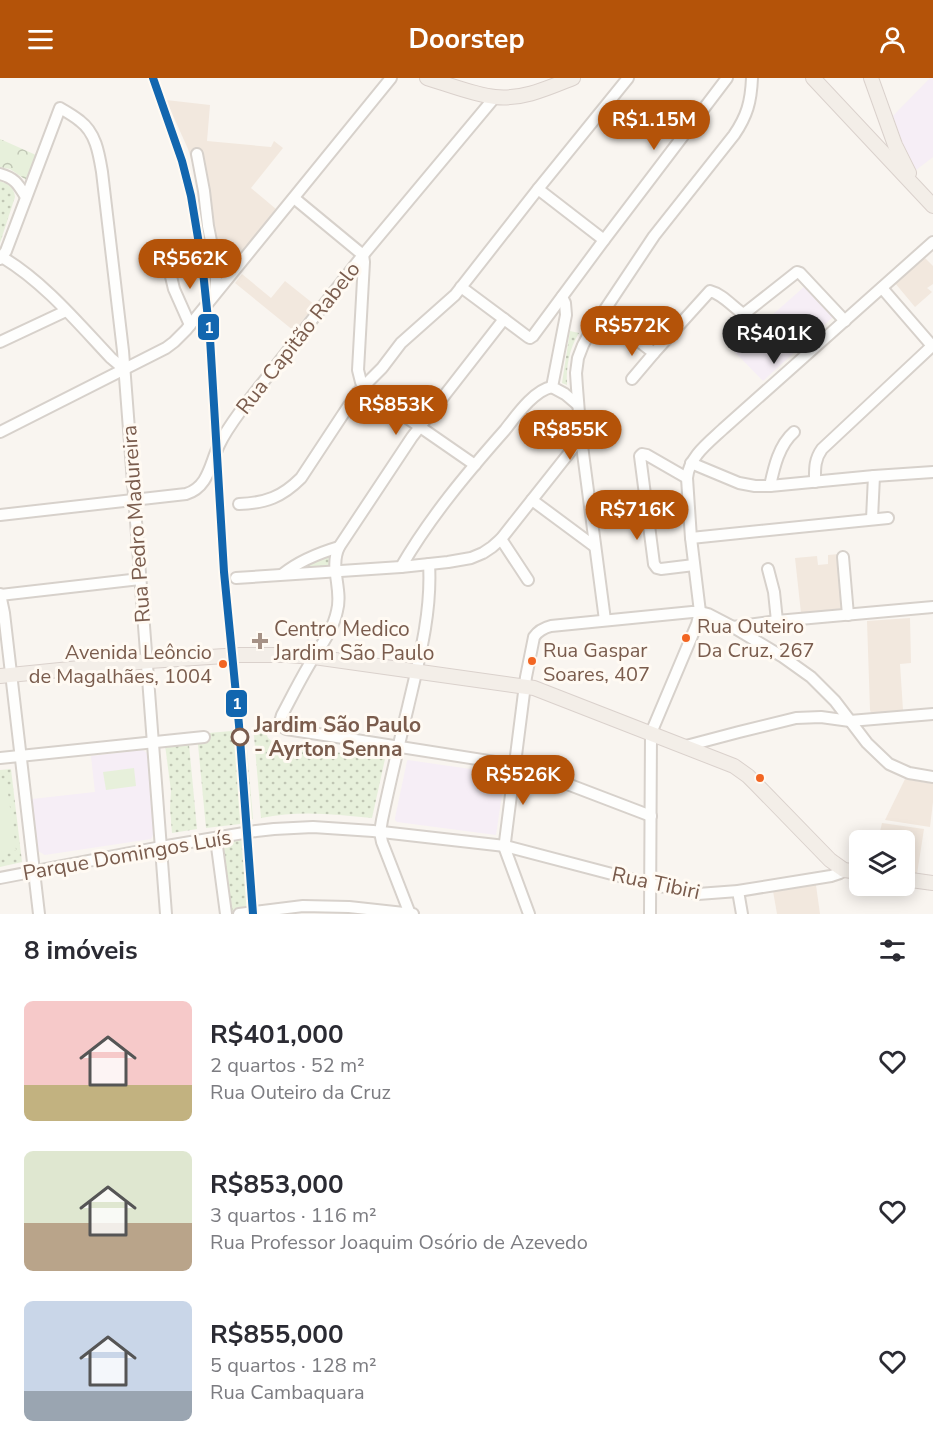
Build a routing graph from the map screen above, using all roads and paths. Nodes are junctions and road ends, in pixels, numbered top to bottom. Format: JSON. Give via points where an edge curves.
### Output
{"nodes":[{"id":1,"x":391,"y":78,"type":"edge"},
{"id":2,"x":427,"y":78,"type":"edge"},
{"id":3,"x":573,"y":78,"type":"edge"},
{"id":4,"x":628,"y":78,"type":"edge"},
{"id":5,"x":727,"y":78,"type":"edge"},
{"id":6,"x":752,"y":78,"type":"edge"},
{"id":7,"x":813,"y":78,"type":"edge"},
{"id":8,"x":871,"y":78,"type":"edge"},
{"id":9,"x":456,"y":82,"type":"edge"},
{"id":10,"x":495,"y":98,"type":"junction"},
{"id":11,"x":197,"y":154,"type":"dead end"},
{"id":12,"x":0,"y":174,"type":"edge"},
{"id":13,"x":912,"y":184,"type":"junction"},
{"id":14,"x":538,"y":189,"type":"junction"},
{"id":15,"x":26,"y":197,"type":"junction"},
{"id":16,"x":294,"y":198,"type":"junction"},
{"id":17,"x":933,"y":206,"type":"edge"},
{"id":18,"x":604,"y":240,"type":"junction"},
{"id":19,"x":933,"y":242,"type":"edge"},
{"id":20,"x":363,"y":255,"type":"junction"},
{"id":21,"x":1,"y":258,"type":"edge"},
{"id":22,"x":168,"y":264,"type":"dead end"},
{"id":23,"x":461,"y":287,"type":"junction"},
{"id":24,"x":882,"y":288,"type":"junction"},
{"id":25,"x":216,"y":292,"type":"junction"},
{"id":26,"x":562,"y":297,"type":"junction"},
{"id":27,"x":66,"y":311,"type":"junction"},
{"id":28,"x":602,"y":313,"type":"junction"},
{"id":29,"x":504,"y":319,"type":"junction"},
{"id":30,"x":845,"y":321,"type":"junction"},
{"id":31,"x":190,"y":325,"type":"junction"},
{"id":32,"x":0,"y":342,"type":"edge"},
{"id":33,"x":121,"y":344,"type":"junction"},
{"id":34,"x":933,"y":346,"type":"edge"},
{"id":35,"x":654,"y":352,"type":"junction"},
{"id":36,"x":111,"y":358,"type":"junction"},
{"id":37,"x":124,"y":369,"type":"junction"},
{"id":38,"x":632,"y":379,"type":"dead end"},
{"id":39,"x":363,"y":386,"type":"junction"},
{"id":40,"x":552,"y":387,"type":"junction"},
{"id":41,"x":578,"y":405,"type":"junction"},
{"id":42,"x":419,"y":427,"type":"junction"},
{"id":43,"x":0,"y":432,"type":"edge"},
{"id":44,"x":794,"y":432,"type":"dead end"},
{"id":45,"x":581,"y":438,"type":"junction"},
{"id":46,"x":691,"y":463,"type":"junction"},
{"id":47,"x":474,"y":465,"type":"junction"},
{"id":48,"x":933,"y":472,"type":"edge"},
{"id":49,"x":874,"y":476,"type":"junction"},
{"id":50,"x":687,"y":478,"type":"junction"},
{"id":51,"x":814,"y":482,"type":"junction"},
{"id":52,"x":770,"y":486,"type":"junction"},
{"id":53,"x":646,"y":498,"type":"junction"},
{"id":54,"x":134,"y":499,"type":"junction"},
{"id":55,"x":532,"y":500,"type":"junction"},
{"id":56,"x":239,"y":504,"type":"dead end"},
{"id":57,"x":590,"y":505,"type":"junction"},
{"id":58,"x":0,"y":515,"type":"edge"},
{"id":59,"x":872,"y":519,"type":"junction"},
{"id":60,"x":888,"y":519,"type":"dead end"},
{"id":61,"x":691,"y":538,"type":"junction"},
{"id":62,"x":501,"y":539,"type":"junction"},
{"id":63,"x":594,"y":546,"type":"junction"},
{"id":64,"x":339,"y":547,"type":"junction"},
{"id":65,"x":843,"y":557,"type":"dead end"},
{"id":66,"x":429,"y":564,"type":"junction"},
{"id":67,"x":694,"y":565,"type":"junction"},
{"id":68,"x":401,"y":567,"type":"junction"},
{"id":69,"x":768,"y":569,"type":"dead end"},
{"id":70,"x":335,"y":572,"type":"junction"},
{"id":71,"x":281,"y":576,"type":"junction"},
{"id":72,"x":236,"y":578,"type":"dead end"},
{"id":73,"x":140,"y":579,"type":"junction"},
{"id":74,"x":528,"y":580,"type":"dead end"},
{"id":75,"x":0,"y":594,"type":"edge"},
{"id":76,"x":933,"y":607,"type":"edge"},
{"id":77,"x":700,"y":612,"type":"junction"},
{"id":78,"x":848,"y":615,"type":"junction"},
{"id":79,"x":605,"y":620,"type":"junction"},
{"id":80,"x":777,"y":621,"type":"junction"},
{"id":81,"x":733,"y":627,"type":"junction"},
{"id":82,"x":314,"y":657,"type":"junction"},
{"id":83,"x":146,"y":662,"type":"junction"},
{"id":84,"x":416,"y":672,"type":"junction"},
{"id":85,"x":5,"y":676,"type":"edge"},
{"id":86,"x":525,"y":686,"type":"junction"},
{"id":87,"x":933,"y":714,"type":"edge"},
{"id":88,"x":850,"y":721,"type":"junction"},
{"id":89,"x":651,"y":734,"type":"junction"},
{"id":90,"x":204,"y":737,"type":"dead end"},
{"id":91,"x":153,"y":741,"type":"junction"},
{"id":92,"x":686,"y":746,"type":"junction"},
{"id":93,"x":398,"y":747,"type":"junction"},
{"id":94,"x":20,"y":756,"type":"junction"},
{"id":95,"x":0,"y":758,"type":"edge"},
{"id":96,"x":515,"y":765,"type":"junction"},
{"id":97,"x":933,"y":777,"type":"edge"},
{"id":98,"x":651,"y":816,"type":"junction"},
{"id":99,"x":380,"y":832,"type":"junction"},
{"id":100,"x":216,"y":839,"type":"junction"},
{"id":101,"x":505,"y":846,"type":"junction"},
{"id":102,"x":161,"y":847,"type":"junction"},
{"id":103,"x":844,"y":870,"type":"junction"},
{"id":104,"x":34,"y":871,"type":"junction"},
{"id":105,"x":849,"y":871,"type":"edge"},
{"id":106,"x":0,"y":878,"type":"edge"},
{"id":107,"x":915,"y":881,"type":"edge"},
{"id":108,"x":933,"y":883,"type":"edge"},
{"id":109,"x":650,"y":884,"type":"junction"},
{"id":110,"x":738,"y":891,"type":"junction"},
{"id":111,"x":39,"y":914,"type":"edge"},
{"id":112,"x":166,"y":914,"type":"edge"},
{"id":113,"x":226,"y":914,"type":"edge"},
{"id":114,"x":239,"y":914,"type":"edge"},
{"id":115,"x":412,"y":914,"type":"edge"},
{"id":116,"x":529,"y":914,"type":"edge"},
{"id":117,"x":650,"y":914,"type":"edge"},
{"id":118,"x":742,"y":914,"type":"edge"}],
"edges":[{"from":1,"to":16,"type":"street"},
{"from":2,"to":9,"type":"main road"},
{"from":3,"to":10,"type":"main road","via":[[534,93]]},
{"from":4,"to":14,"type":"street"},
{"from":5,"to":18,"type":"street"},
{"from":6,"to":28,"type":"street","via":[[744,121],[654,236]]},
{"from":7,"to":13,"type":"main road"},
{"from":8,"to":13,"type":"main road"},
{"from":9,"to":10,"type":"main road"},
{"from":10,"to":20,"type":"street","name":"Rua Capitão Rabelo"},
{"from":11,"to":25,"type":"street","via":[[216,266]]},
{"from":12,"to":15,"type":"street","via":[[16,182]]},
{"from":13,"to":17,"type":"main road"},
{"from":14,"to":18,"type":"street"},
{"from":14,"to":23,"type":"street"},
{"from":15,"to":21,"type":"street"},
{"from":15,"to":33,"type":"street","name":"Rua Pedro Madureira","via":[[60,108],[87,127],[98,149]]},
{"from":16,"to":20,"type":"street"},
{"from":16,"to":25,"type":"street"},
{"from":18,"to":26,"type":"street"},
{"from":19,"to":24,"type":"street"},
{"from":20,"to":39,"type":"street","via":[[358,370]]},
{"from":20,"to":54,"type":"street","name":"Rua Capitão Rabelo","via":[[230,425],[201,486],[186,494]]},
{"from":21,"to":27,"type":"street","via":[[33,279]]},
{"from":22,"to":31,"type":"street"},
{"from":23,"to":29,"type":"street"},
{"from":23,"to":39,"type":"street","via":[[401,343]]},
{"from":24,"to":30,"type":"street"},
{"from":24,"to":34,"type":"street"},
{"from":25,"to":31,"type":"street"},
{"from":26,"to":29,"type":"street","via":[[532,338]]},
{"from":26,"to":40,"type":"street","via":[[566,315]]},
{"from":27,"to":32,"type":"street"},
{"from":27,"to":36,"type":"street"},
{"from":28,"to":35,"type":"street"},
{"from":28,"to":41,"type":"street","via":[[578,358]]},
{"from":29,"to":42,"type":"street"},
{"from":30,"to":35,"type":"street","via":[[797,272],[745,313],[710,291]]},
{"from":30,"to":46,"type":"street","via":[[718,434]]},
{"from":31,"to":37,"type":"street","via":[[166,348]]},
{"from":33,"to":36,"type":"street"},
{"from":33,"to":37,"type":"street","name":"Rua Pedro Madureira"},
{"from":34,"to":51,"type":"street","via":[[822,449],[815,462]]},
{"from":35,"to":38,"type":"street"},
{"from":36,"to":37,"type":"street"},
{"from":37,"to":43,"type":"street"},
{"from":37,"to":54,"type":"street","name":"Rua Pedro Madureira"},
{"from":39,"to":42,"type":"street"},
{"from":39,"to":56,"type":"street","via":[[290,489],[266,500]]},
{"from":40,"to":41,"type":"street"},
{"from":40,"to":47,"type":"street","via":[[537,394]]},
{"from":41,"to":45,"type":"street"},
{"from":42,"to":47,"type":"street"},
{"from":42,"to":64,"type":"street"},
{"from":44,"to":52,"type":"street","via":[[780,452]]},
{"from":45,"to":55,"type":"street"},
{"from":45,"to":57,"type":"street"},
{"from":46,"to":50,"type":"street"},
{"from":46,"to":52,"type":"street","via":[[739,483]]},
{"from":47,"to":68,"type":"street"},
{"from":48,"to":49,"type":"street"},
{"from":49,"to":51,"type":"street"},
{"from":49,"to":59,"type":"street"},
{"from":50,"to":53,"type":"street","via":[[642,454]]},
{"from":50,"to":61,"type":"street"},
{"from":51,"to":52,"type":"street"},
{"from":53,"to":57,"type":"street"},
{"from":53,"to":67,"type":"street","via":[[655,567]]},
{"from":54,"to":58,"type":"street","name":"Rua Capitão Rabelo"},
{"from":54,"to":73,"type":"street","name":"Rua Pedro Madureira"},
{"from":55,"to":62,"type":"street"},
{"from":55,"to":63,"type":"street"},
{"from":57,"to":63,"type":"street"},
{"from":59,"to":60,"type":"street"},
{"from":59,"to":61,"type":"street"},
{"from":61,"to":67,"type":"street"},
{"from":62,"to":66,"type":"street","via":[[471,558]]},
{"from":62,"to":74,"type":"street"},
{"from":63,"to":79,"type":"street"},
{"from":64,"to":70,"type":"street"},
{"from":64,"to":71,"type":"street","via":[[318,554]]},
{"from":65,"to":78,"type":"street"},
{"from":66,"to":68,"type":"street"},
{"from":66,"to":84,"type":"street","via":[[429,598]]},
{"from":67,"to":77,"type":"street"},
{"from":68,"to":70,"type":"street"},
{"from":69,"to":80,"type":"street"},
{"from":70,"to":71,"type":"street"},
{"from":70,"to":82,"type":"street","via":[[339,595],[336,616]]},
{"from":71,"to":72,"type":"street"},
{"from":73,"to":75,"type":"street"},
{"from":73,"to":83,"type":"street","name":"Rua Pedro Madureira"},
{"from":75,"to":85,"type":"street"},
{"from":76,"to":78,"type":"street"},
{"from":77,"to":79,"type":"street"},
{"from":77,"to":81,"type":"street"},
{"from":77,"to":89,"type":"street"},
{"from":78,"to":80,"type":"street"},
{"from":79,"to":86,"type":"street","via":[[551,626],[537,632]]},
{"from":80,"to":81,"type":"street"},
{"from":81,"to":88,"type":"street","via":[[811,677]]},
{"from":82,"to":83,"type":"main road","via":[[240,655]]},
{"from":82,"to":84,"type":"main road"},
{"from":82,"to":93,"type":"street","via":[[282,715],[281,726]]},
{"from":83,"to":85,"type":"main road"},
{"from":83,"to":91,"type":"street","name":"Rua Pedro Madureira"},
{"from":84,"to":86,"type":"main road"},
{"from":84,"to":93,"type":"street"},
{"from":85,"to":94,"type":"street"},
{"from":86,"to":89,"type":"main road"},
{"from":86,"to":96,"type":"street"},
{"from":87,"to":88,"type":"street"},
{"from":88,"to":92,"type":"street","via":[[796,718]]},
{"from":88,"to":97,"type":"street","via":[[889,764]]},
{"from":89,"to":92,"type":"main road"},
{"from":89,"to":98,"type":"street"},
{"from":90,"to":91,"type":"street"},
{"from":91,"to":94,"type":"street"},
{"from":91,"to":102,"type":"street","name":"Rua Pedro Madureira"},
{"from":92,"to":103,"type":"main road","via":[[741,770],[830,861]]},
{"from":93,"to":96,"type":"street"},
{"from":93,"to":99,"type":"street"},
{"from":94,"to":95,"type":"street"},
{"from":94,"to":104,"type":"street"},
{"from":96,"to":98,"type":"street"},
{"from":96,"to":101,"type":"street"},
{"from":98,"to":109,"type":"street"},
{"from":99,"to":100,"type":"street","name":"Parque Domingos Luís","via":[[298,827]]},
{"from":99,"to":101,"type":"street","name":"Parque Domingos Luís"},
{"from":99,"to":115,"type":"street"},
{"from":100,"to":102,"type":"street","name":"Parque Domingos Luís"},
{"from":100,"to":113,"type":"street"},
{"from":101,"to":109,"type":"street","name":"Rua Tibiri"},
{"from":101,"to":116,"type":"street"},
{"from":102,"to":104,"type":"street","name":"Parque Domingos Luís"},
{"from":102,"to":112,"type":"street","name":"Rua Pedro Madureira"},
{"from":103,"to":105,"type":"main road"},
{"from":103,"to":110,"type":"street","name":"Rua Tibiri","via":[[831,876]]},
{"from":104,"to":106,"type":"street","name":"Parque Domingos Luís"},
{"from":104,"to":111,"type":"street"},
{"from":107,"to":108,"type":"main road"},
{"from":109,"to":110,"type":"street","name":"Rua Tibiri","via":[[698,894]]},
{"from":109,"to":117,"type":"street"},
{"from":110,"to":118,"type":"street"},
{"from":114,"to":115,"type":"street","via":[[303,906]]}]}
